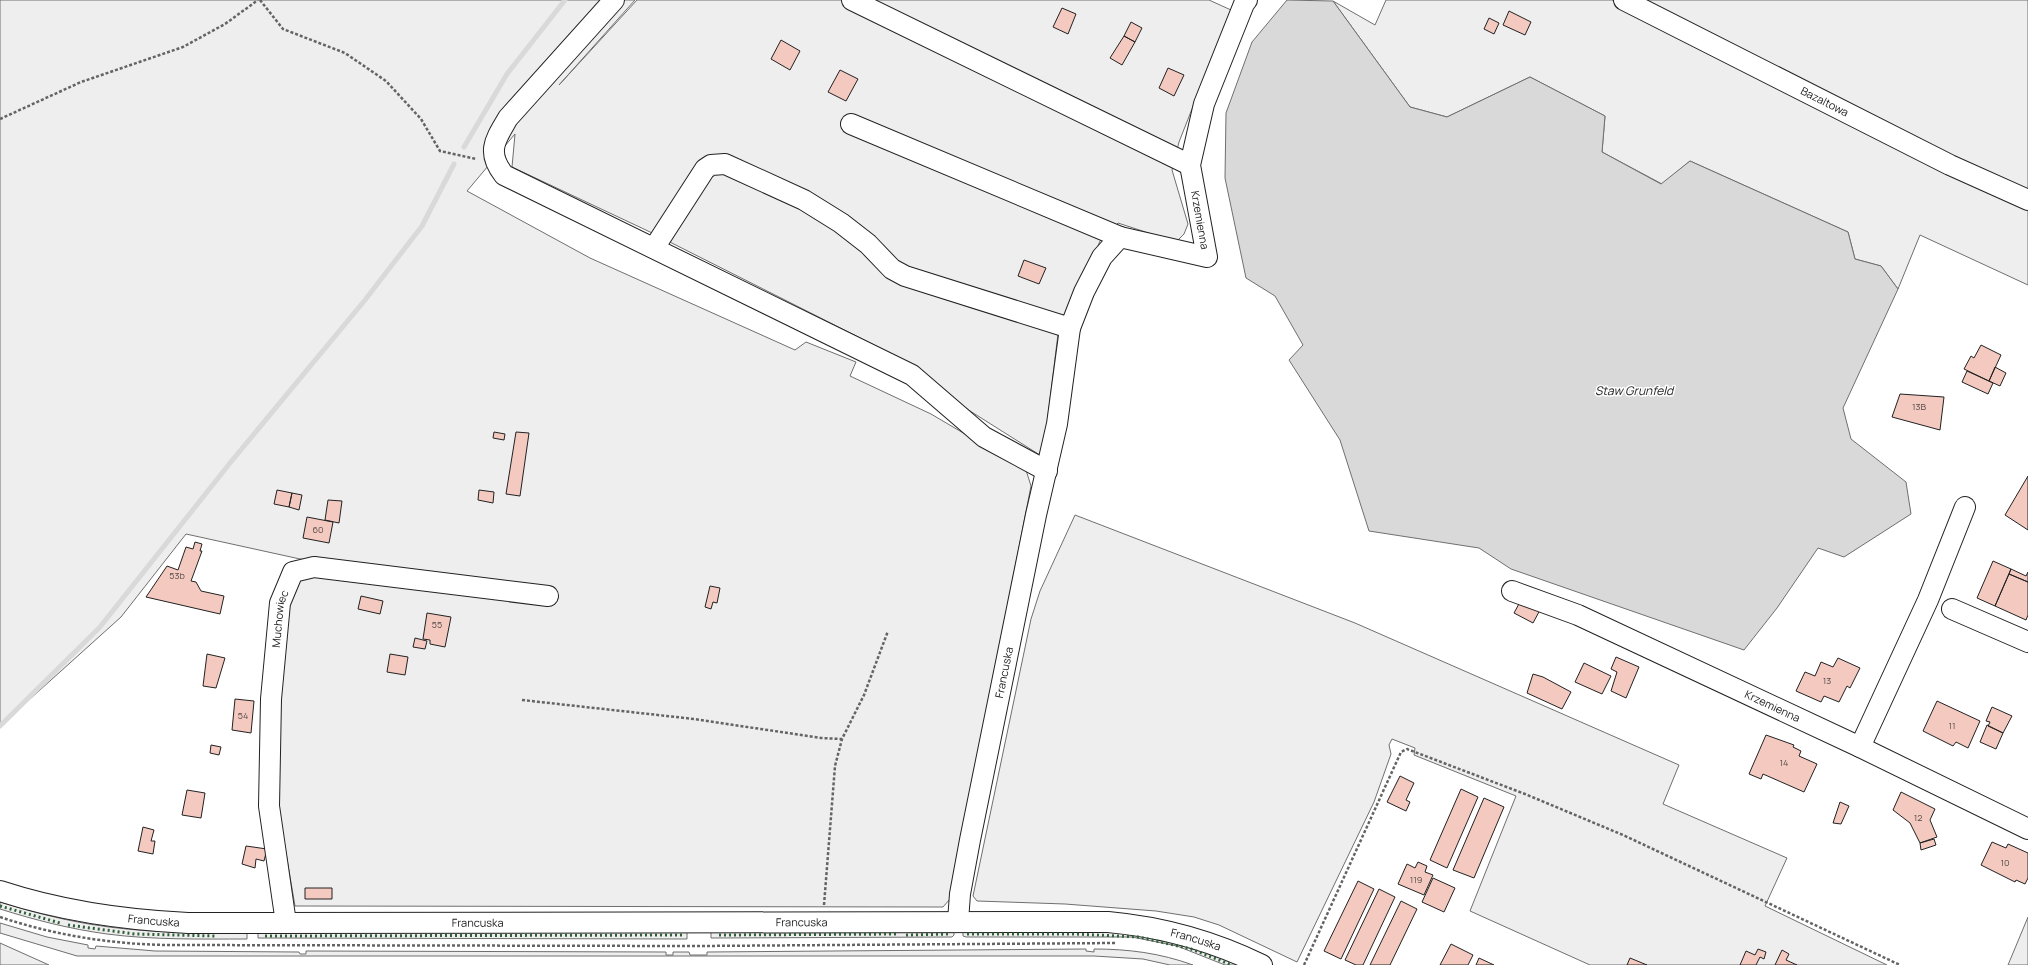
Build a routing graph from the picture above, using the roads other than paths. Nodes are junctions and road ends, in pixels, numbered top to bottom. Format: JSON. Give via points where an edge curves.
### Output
{"nodes":[{"id":1,"x":614,"y":0,"type":"edge"},
{"id":2,"x":852,"y":0,"type":"edge"},
{"id":3,"x":1624,"y":0,"type":"edge"},
{"id":4,"x":1242,"y":1,"type":"edge"},
{"id":5,"x":851,"y":124,"type":"dead end"},
{"id":6,"x":1190,"y":165,"type":"junction"},
{"id":7,"x":2028,"y":200,"type":"edge"},
{"id":8,"x":1120,"y":237,"type":"junction"},
{"id":9,"x":654,"y":248,"type":"junction"},
{"id":10,"x":1070,"y":328,"type":"junction"},
{"id":11,"x":1047,"y":471,"type":"junction"},
{"id":12,"x":1965,"y":507,"type":"dead end"},
{"id":13,"x":1512,"y":591,"type":"dead end"},
{"id":14,"x":548,"y":596,"type":"dead end"},
{"id":15,"x":1952,"y":609,"type":"dead end"},
{"id":16,"x":2028,"y":642,"type":"edge"},
{"id":17,"x":1860,"y":747,"type":"junction"},
{"id":18,"x":2028,"y":829,"type":"edge"},
{"id":19,"x":0,"y":891,"type":"edge"},
{"id":20,"x":958,"y":921,"type":"junction"},
{"id":21,"x":286,"y":923,"type":"junction"},
{"id":22,"x":1262,"y":965,"type":"edge"}],
"edges":[{"from":1,"to":9,"type":"street","via":[[508,118],[496,138],[492,154],[495,164],[504,175]]},
{"from":2,"to":6,"type":"street"},
{"from":3,"to":7,"type":"street","name":"Bazaltowa","via":[[1943,161]]},
{"from":4,"to":6,"type":"street","name":"Krzemienna","via":[[1204,104]]},
{"from":5,"to":8,"type":"street"},
{"from":6,"to":8,"type":"street","name":"Krzemienna","via":[[1207,257]]},
{"from":8,"to":10,"type":"street","via":[[1098,264]]},
{"from":9,"to":10,"type":"street","via":[[705,169],[711,165],[725,164],[804,200],[841,223],[868,244],[892,269],[905,276]]},
{"from":9,"to":11,"type":"street","via":[[912,375],[984,437]]},
{"from":10,"to":11,"type":"street","name":"Francuska","via":[[1057,424]]},
{"from":11,"to":20,"type":"street","name":"Francuska","via":[[970,840]]},
{"from":12,"to":17,"type":"street","via":[[1928,600]]},
{"from":13,"to":17,"type":"street","name":"Krzemienna","via":[[1578,615]]},
{"from":14,"to":21,"type":"street","name":"Muchowiec","via":[[314,566],[293,572],[280,603],[271,699],[269,806]]},
{"from":15,"to":16,"type":"street"},
{"from":17,"to":18,"type":"street","name":"Krzemienna"},
{"from":19,"to":21,"type":"street","name":"Francuska","via":[[62,909],[112,917],[188,923]]},
{"from":20,"to":21,"type":"street","name":"Francuska"},
{"from":20,"to":22,"type":"street","name":"Francuska","via":[[1092,921],[1143,926],[1207,941]]}]}
